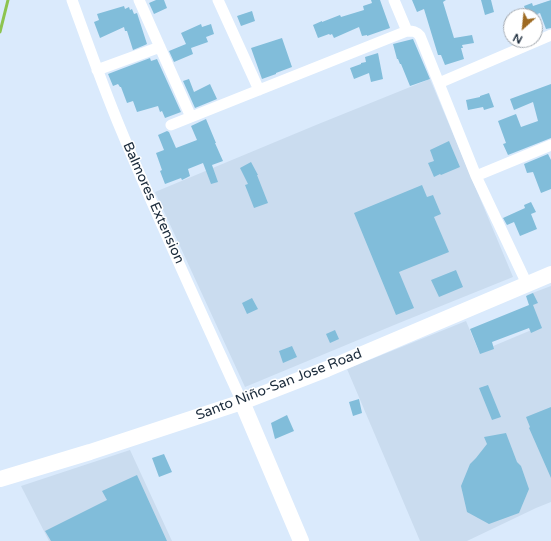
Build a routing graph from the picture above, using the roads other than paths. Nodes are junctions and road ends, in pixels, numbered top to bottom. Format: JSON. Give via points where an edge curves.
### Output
{"nodes":[{"id":1,"x":72,"y":0,"type":"edge"},
{"id":2,"x":139,"y":0,"type":"edge"},
{"id":3,"x":218,"y":0,"type":"edge"},
{"id":4,"x":394,"y":0,"type":"edge"},
{"id":5,"x":407,"y":31,"type":"junction"},
{"id":6,"x":551,"y":35,"type":"edge"},
{"id":7,"x":160,"y":47,"type":"junction"},
{"id":8,"x":97,"y":70,"type":"junction"},
{"id":9,"x":439,"y":83,"type":"junction"},
{"id":10,"x":259,"y":90,"type":"junction"},
{"id":11,"x":191,"y":117,"type":"junction"},
{"id":12,"x":171,"y":125,"type":"dead end"},
{"id":13,"x":551,"y":145,"type":"edge"},
{"id":14,"x":476,"y":176,"type":"junction"},
{"id":15,"x":551,"y":274,"type":"edge"},
{"id":16,"x":527,"y":284,"type":"junction"},
{"id":17,"x":242,"y":402,"type":"junction"},
{"id":18,"x":0,"y":479,"type":"edge"},
{"id":19,"x":301,"y":541,"type":"edge"}],
"edges":[{"from":1,"to":8,"type":"street","name":"Balmores Extension"},
{"from":2,"to":7,"type":"street"},
{"from":3,"to":10,"type":"street"},
{"from":4,"to":5,"type":"street"},
{"from":5,"to":9,"type":"street","via":[[417,32],[420,36]]},
{"from":5,"to":10,"type":"street"},
{"from":6,"to":9,"type":"street"},
{"from":7,"to":8,"type":"street"},
{"from":7,"to":11,"type":"street"},
{"from":8,"to":17,"type":"street","name":"Balmores Extension","via":[[148,194]]},
{"from":9,"to":14,"type":"street"},
{"from":10,"to":11,"type":"street"},
{"from":11,"to":12,"type":"street"},
{"from":13,"to":14,"type":"street"},
{"from":14,"to":16,"type":"street"},
{"from":15,"to":16,"type":"main road","name":"Santo Niño-San Jose Road"},
{"from":16,"to":17,"type":"main road","name":"Santo Niño-San Jose Road","via":[[327,369]]},
{"from":17,"to":18,"type":"main road","name":"Santo Niño-San Jose Road"},
{"from":17,"to":19,"type":"main road"}]}
